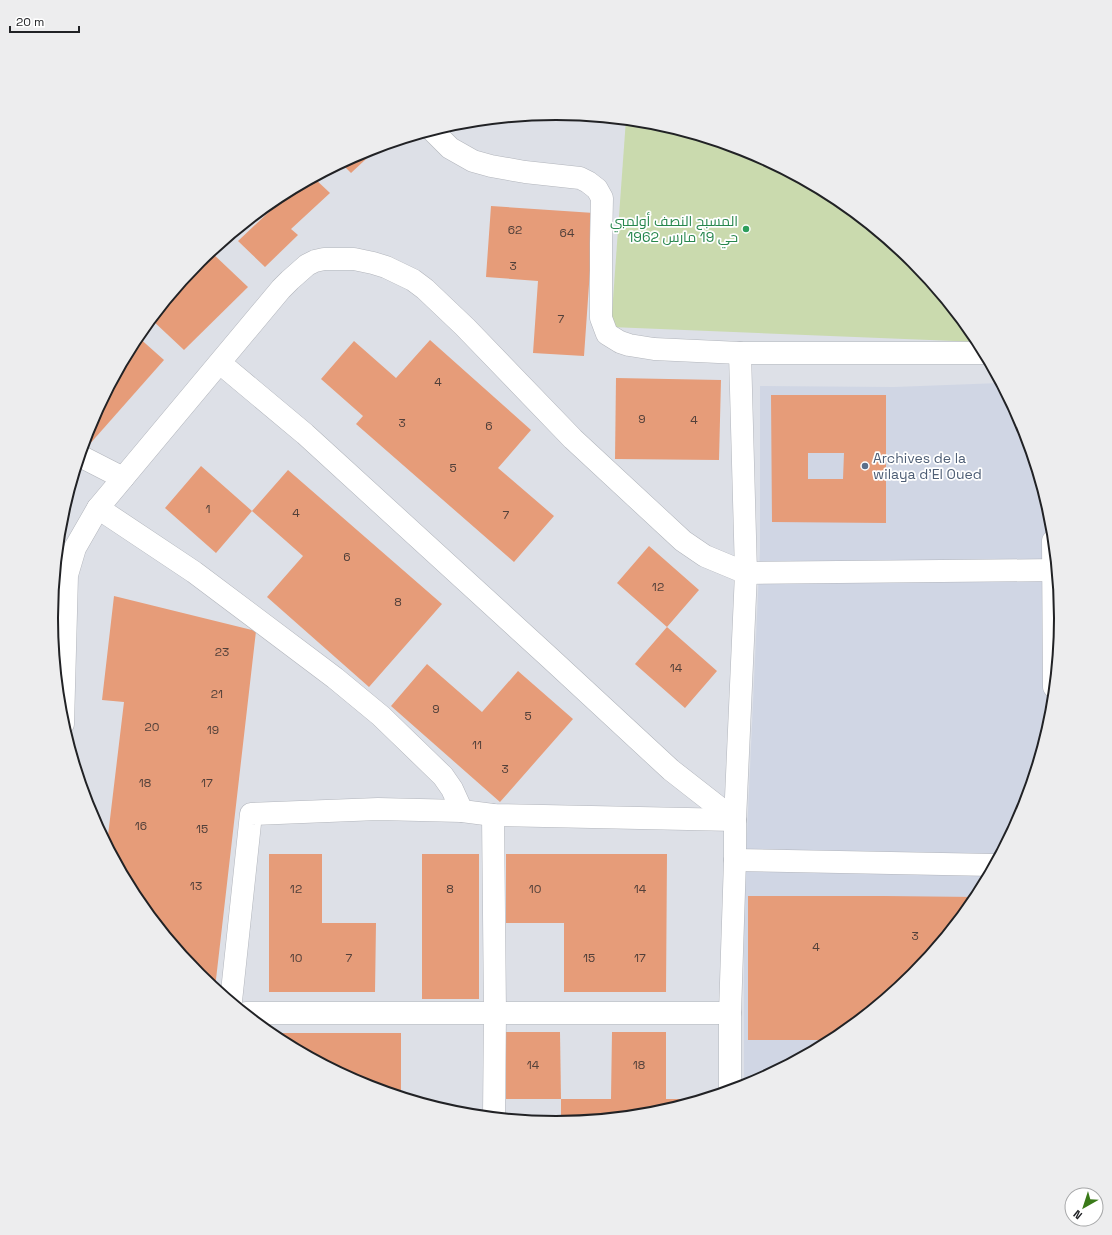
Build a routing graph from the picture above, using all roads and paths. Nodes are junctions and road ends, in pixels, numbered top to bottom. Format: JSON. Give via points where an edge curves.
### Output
{"nodes":[{"id":1,"x":436,"y":134,"type":"edge"},
{"id":2,"x":740,"y":353,"type":"junction"},
{"id":3,"x":978,"y":353,"type":"edge"},
{"id":4,"x":220,"y":363,"type":"junction"},
{"id":5,"x":84,"y":458,"type":"edge"},
{"id":6,"x":123,"y":478,"type":"junction"},
{"id":7,"x":98,"y":508,"type":"junction"},
{"id":8,"x":1052,"y":570,"type":"edge"},
{"id":9,"x":746,"y":573,"type":"junction"},
{"id":10,"x":61,"y":575,"type":"edge"},
{"id":11,"x":62,"y":686,"type":"edge"},
{"id":12,"x":462,"y":811,"type":"junction"},
{"id":13,"x":493,"y":815,"type":"junction"},
{"id":14,"x":735,"y":820,"type":"junction"},
{"id":15,"x":736,"y":860,"type":"junction"},
{"id":16,"x":988,"y":865,"type":"edge"},
{"id":17,"x":232,"y":995,"type":"edge"},
{"id":18,"x":253,"y":1013,"type":"edge"},
{"id":19,"x":495,"y":1013,"type":"junction"},
{"id":20,"x":730,"y":1013,"type":"junction"},
{"id":21,"x":730,"y":1084,"type":"edge"},
{"id":22,"x":494,"y":1111,"type":"edge"}],
"edges":[{"from":1,"to":2,"type":"street","via":[[450,148],[473,161],[525,172],[580,178],[597,189],[602,198],[601,318],[607,334],[612,338],[629,345],[654,349]]},
{"from":2,"to":3,"type":"street"},
{"from":2,"to":9,"type":"street"},
{"from":4,"to":6,"type":"street"},
{"from":4,"to":9,"type":"street","via":[[281,289],[307,265],[324,259],[345,258],[386,267],[426,289],[573,440],[683,541],[705,556]]},
{"from":4,"to":14,"type":"street","via":[[306,434],[671,770]]},
{"from":5,"to":6,"type":"street"},
{"from":6,"to":7,"type":"street"},
{"from":7,"to":10,"type":"street"},
{"from":7,"to":12,"type":"street","via":[[194,572],[335,678],[381,716],[443,776]]},
{"from":8,"to":9,"type":"street"},
{"from":9,"to":14,"type":"street"},
{"from":10,"to":11,"type":"street"},
{"from":12,"to":13,"type":"street"},
{"from":12,"to":17,"type":"street","via":[[378,809],[251,814]]},
{"from":13,"to":14,"type":"street"},
{"from":13,"to":19,"type":"street"},
{"from":14,"to":15,"type":"street"},
{"from":15,"to":16,"type":"street"},
{"from":15,"to":20,"type":"street"},
{"from":18,"to":19,"type":"street"},
{"from":19,"to":20,"type":"street"},
{"from":19,"to":22,"type":"street"},
{"from":20,"to":21,"type":"street"}]}
